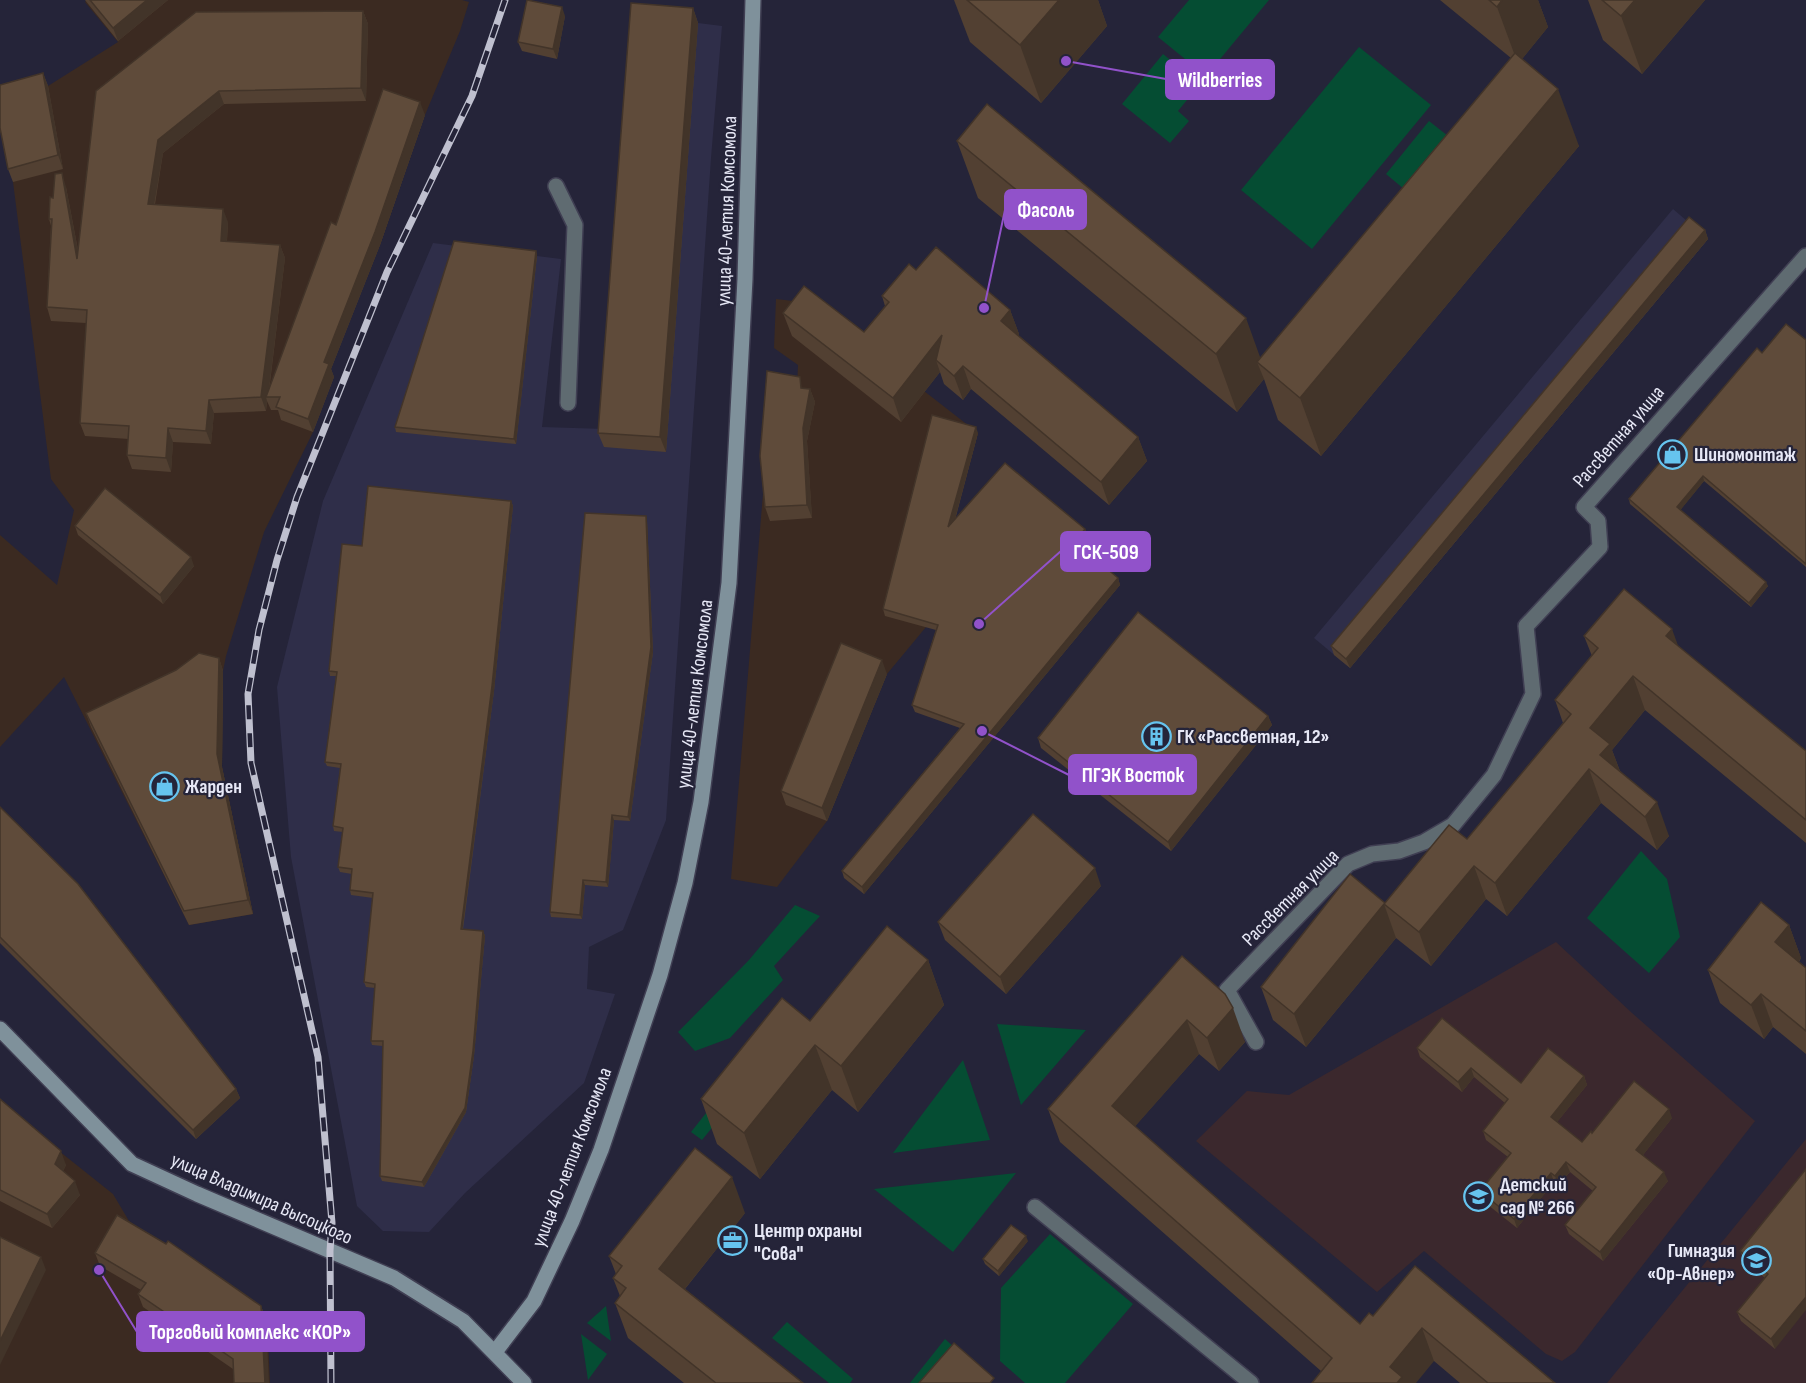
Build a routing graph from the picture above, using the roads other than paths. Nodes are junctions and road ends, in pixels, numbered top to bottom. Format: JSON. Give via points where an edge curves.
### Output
{"nodes":[{"id":1,"x":753,"y":0,"type":"edge"},
{"id":2,"x":556,"y":186,"type":"dead end"},
{"id":3,"x":1806,"y":256,"type":"edge"},
{"id":4,"x":568,"y":403,"type":"dead end"},
{"id":5,"x":0,"y":1029,"type":"edge"},
{"id":6,"x":1256,"y":1042,"type":"dead end"},
{"id":7,"x":1035,"y":1207,"type":"dead end"},
{"id":8,"x":495,"y":1352,"type":"junction"},
{"id":9,"x":524,"y":1383,"type":"edge"},
{"id":10,"x":1251,"y":1383,"type":"edge"}],
"edges":[{"from":1,"to":8,"type":"main road","name":"улица 40-летия Комсомола","via":[[744,302],[729,583],[690,860],[660,975],[601,1150],[534,1300]]},
{"from":2,"to":4,"type":"street","via":[[575,225]]},
{"from":3,"to":6,"type":"street","name":"Рассветная улица","via":[[1584,507],[1598,521],[1600,547],[1526,626],[1533,694],[1494,775],[1453,825],[1424,842],[1348,864],[1227,990]]},
{"from":5,"to":8,"type":"main road","name":"улица Владимира Высоцкого","via":[[132,1164],[394,1278],[463,1321]]},
{"from":7,"to":10,"type":"street"},
{"from":8,"to":9,"type":"main road","name":"улица Владимира Высоцкого"}]}
